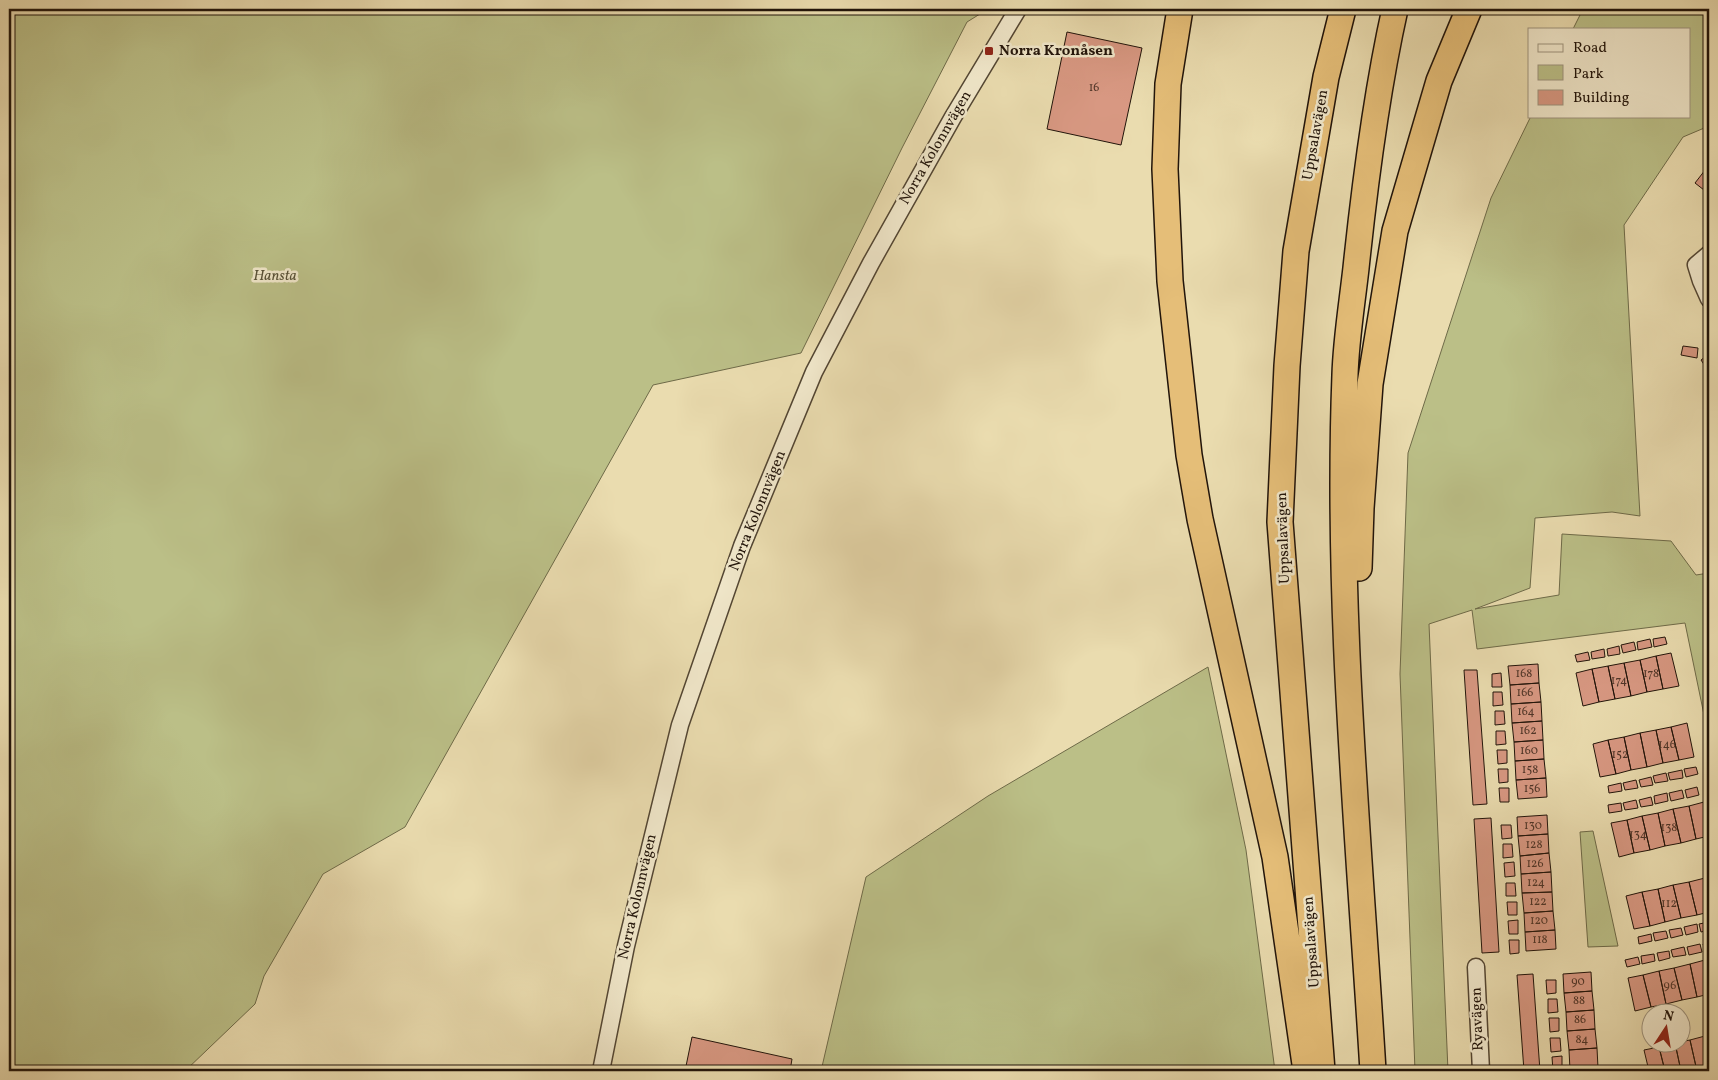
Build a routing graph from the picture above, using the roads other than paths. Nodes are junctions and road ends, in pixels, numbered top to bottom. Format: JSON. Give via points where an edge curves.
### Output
{"nodes":[{"id":1,"x":1018,"y":9,"type":"edge"},
{"id":2,"x":1180,"y":9,"type":"edge"},
{"id":3,"x":1343,"y":9,"type":"edge"},
{"id":4,"x":1395,"y":9,"type":"edge"},
{"id":5,"x":1469,"y":9,"type":"edge"},
{"id":6,"x":1709,"y":254,"type":"edge"},
{"id":7,"x":1709,"y":299,"type":"edge"},
{"id":8,"x":1349,"y":698,"type":"junction"},
{"id":9,"x":1476,"y":966,"type":"dead end"},
{"id":10,"x":601,"y":1071,"type":"edge"},
{"id":11,"x":1306,"y":1071,"type":"edge"},
{"id":12,"x":1322,"y":1071,"type":"edge"},
{"id":13,"x":1373,"y":1071,"type":"edge"},
{"id":14,"x":1481,"y":1071,"type":"edge"}],
"edges":[{"from":1,"to":10,"type":"street","name":"Norra Kolonnvägen","via":[[933,151],[814,372],[742,546],[680,725],[626,946]]},
{"from":2,"to":11,"type":"highway","via":[[1168,84],[1165,168],[1170,281],[1189,455],[1200,519],[1276,857]]},
{"from":3,"to":12,"type":"highway","name":"Uppsalavägen","via":[[1326,77],[1296,251],[1280,522]]},
{"from":4,"to":8,"type":"highway","via":[[1364,194],[1345,372],[1342,532]]},
{"from":5,"to":8,"type":"highway","via":[[1439,81],[1395,231],[1370,384],[1361,508],[1357,650]]},
{"from":6,"to":7,"type":"street","via":[[1696,265]]},
{"from":8,"to":13,"type":"highway"},
{"from":9,"to":14,"type":"street","name":"Ryavägen"}]}
